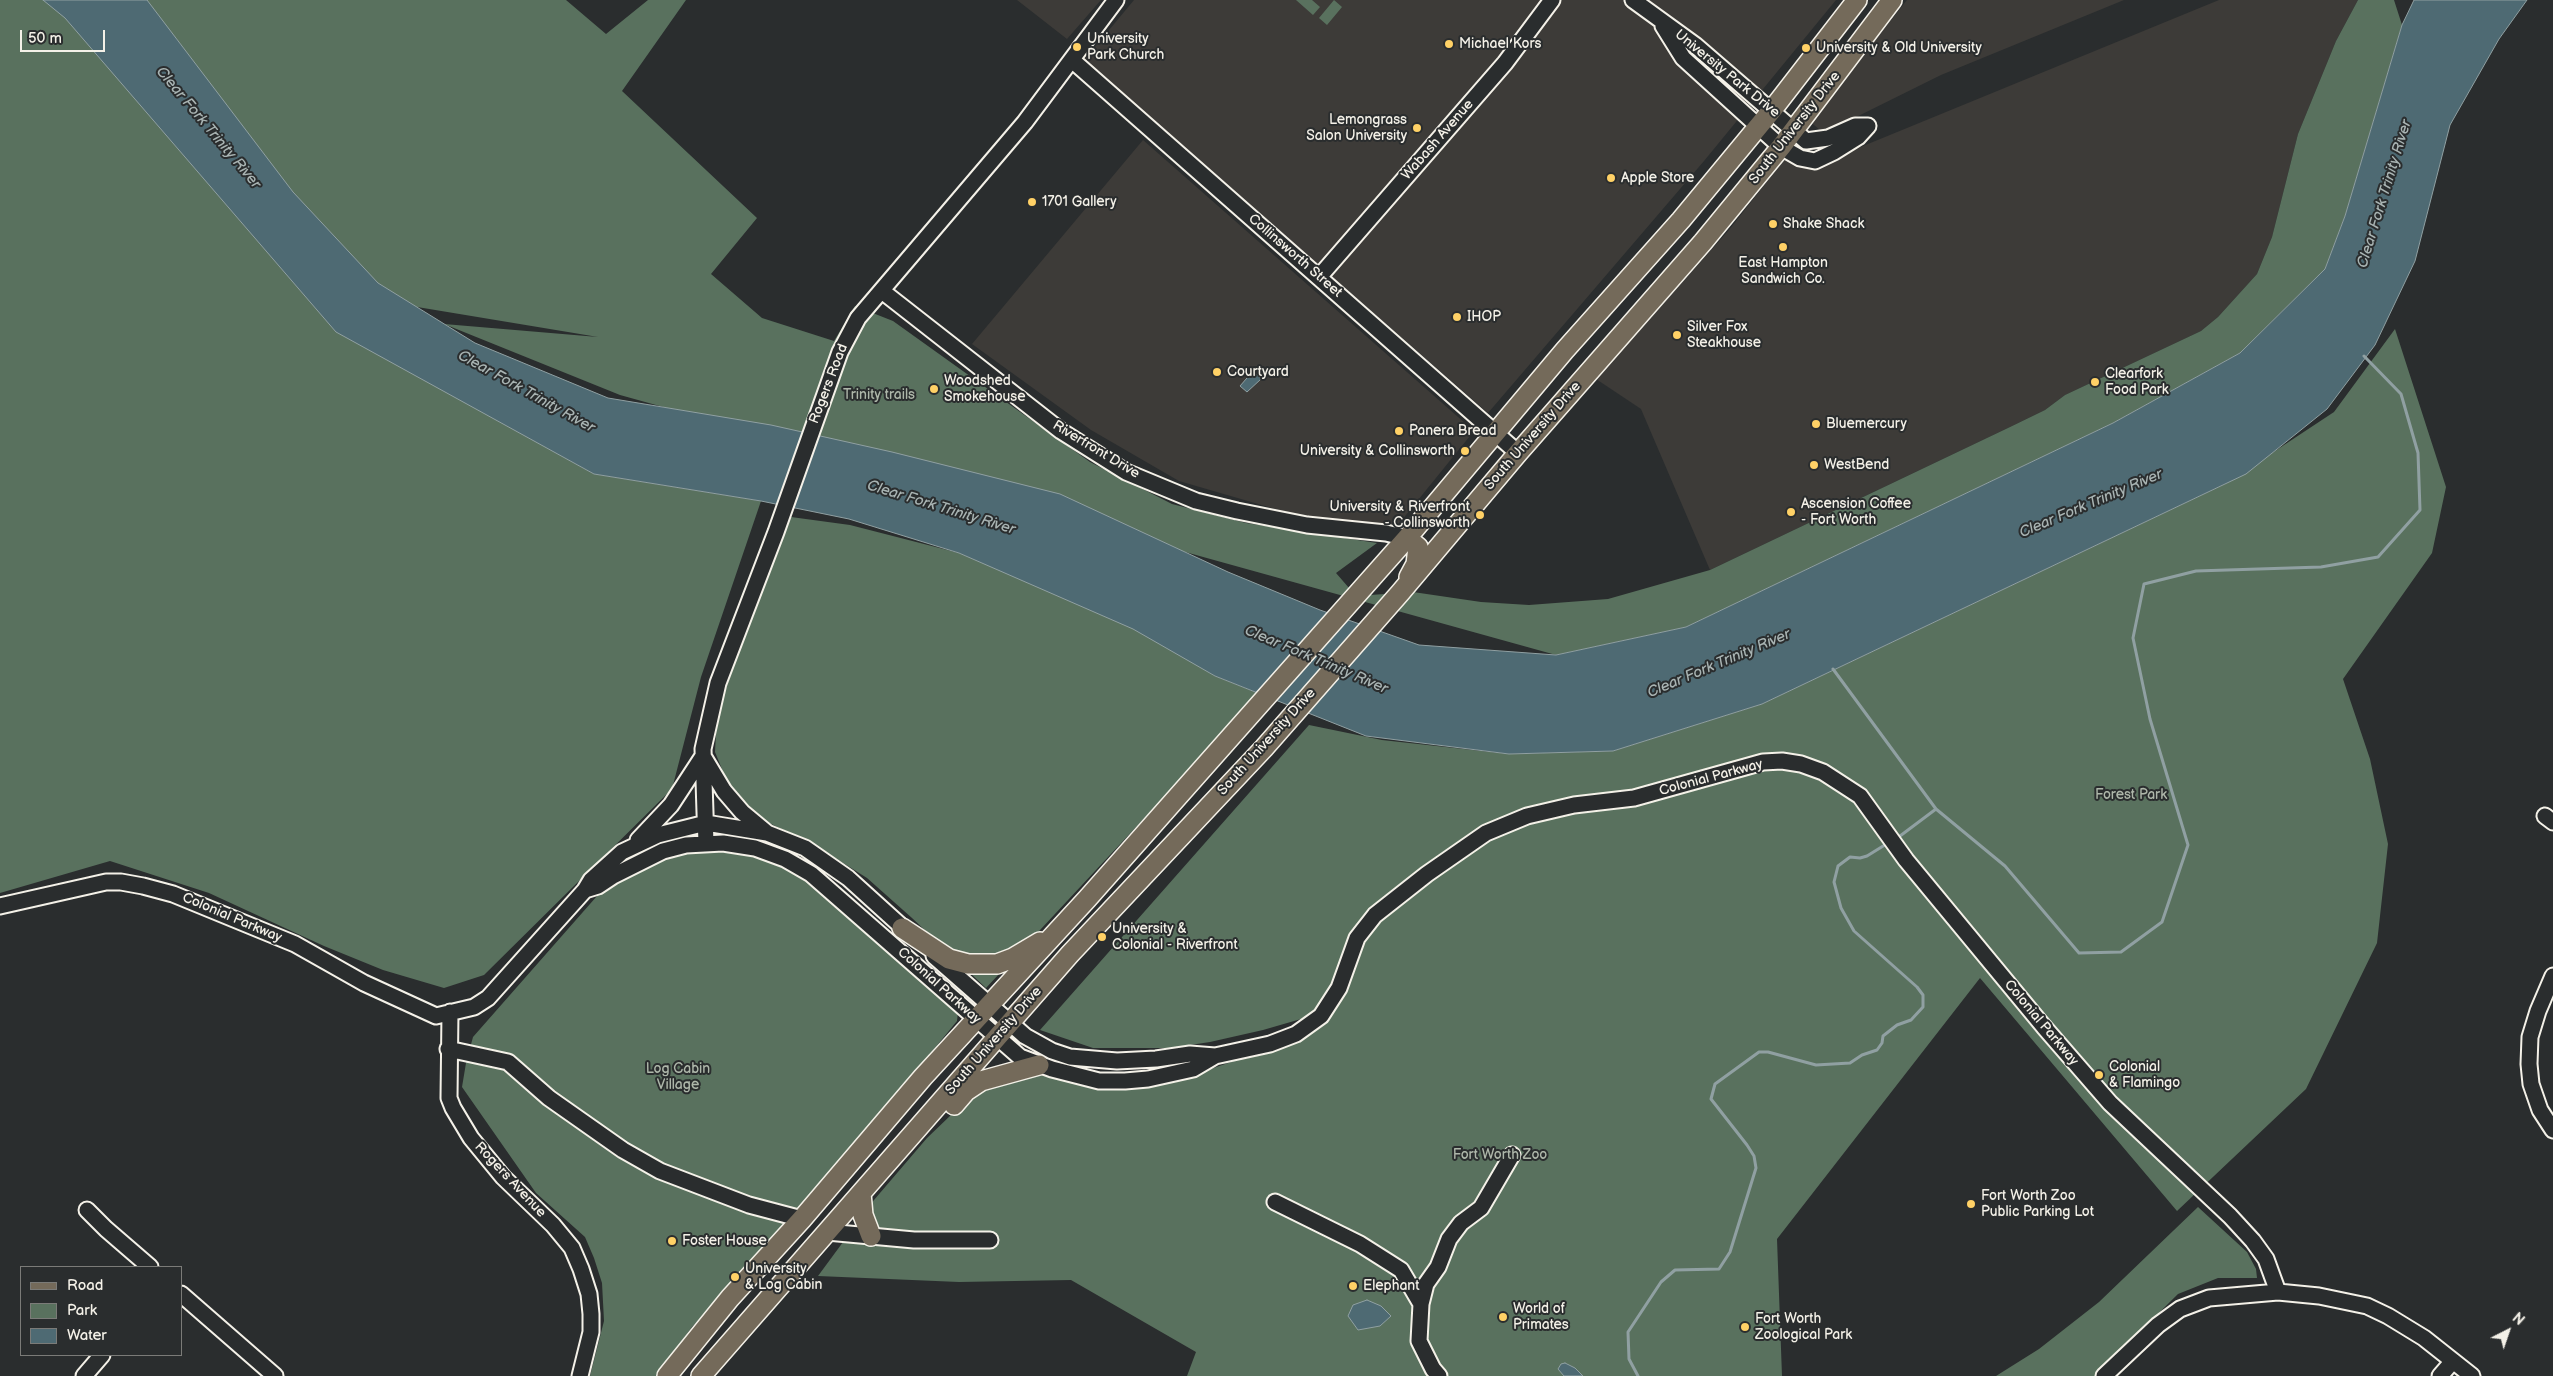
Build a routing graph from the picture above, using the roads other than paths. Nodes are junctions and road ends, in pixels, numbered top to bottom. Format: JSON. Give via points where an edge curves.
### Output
{"nodes":[{"id":1,"x":1116,"y":0,"type":"edge"},
{"id":2,"x":1552,"y":0,"type":"edge"},
{"id":3,"x":1633,"y":0,"type":"edge"},
{"id":4,"x":1857,"y":0,"type":"edge"},
{"id":5,"x":1892,"y":0,"type":"edge"},
{"id":6,"x":1660,"y":21,"type":"junction"},
{"id":7,"x":1072,"y":60,"type":"junction"},
{"id":8,"x":1772,"y":110,"type":"junction"},
{"id":9,"x":1758,"y":127,"type":"junction"},
{"id":10,"x":1793,"y":128,"type":"junction"},
{"id":11,"x":1781,"y":147,"type":"junction"},
{"id":12,"x":1319,"y":277,"type":"junction"},
{"id":13,"x":882,"y":291,"type":"junction"},
{"id":14,"x":1495,"y":433,"type":"junction"},
{"id":15,"x":1518,"y":453,"type":"junction"},
{"id":16,"x":1407,"y":538,"type":"junction"},
{"id":17,"x":1396,"y":598,"type":"junction"},
{"id":18,"x":703,"y":756,"type":"junction"},
{"id":19,"x":706,"y":823,"type":"junction"},
{"id":20,"x":767,"y":833,"type":"junction"},
{"id":21,"x":706,"y":844,"type":"junction"},
{"id":22,"x":630,"y":849,"type":"junction"},
{"id":23,"x":584,"y":890,"type":"junction"},
{"id":24,"x":0,"y":906,"type":"edge"},
{"id":25,"x":902,"y":928,"type":"junction"},
{"id":26,"x":1058,"y":931,"type":"junction"},
{"id":27,"x":2553,"y":976,"type":"edge"},
{"id":28,"x":990,"y":1005,"type":"junction"},
{"id":29,"x":450,"y":1012,"type":"junction"},
{"id":30,"x":976,"y":1019,"type":"junction"},
{"id":31,"x":1010,"y":1023,"type":"junction"},
{"id":32,"x":997,"y":1039,"type":"junction"},
{"id":33,"x":448,"y":1049,"type":"junction"},
{"id":34,"x":1214,"y":1056,"type":"junction"},
{"id":35,"x":1039,"y":1065,"type":"junction"},
{"id":36,"x":2553,"y":1130,"type":"edge"},
{"id":37,"x":1512,"y":1155,"type":"dead end"},
{"id":38,"x":884,"y":1167,"type":"junction"},
{"id":39,"x":861,"y":1193,"type":"junction"},
{"id":40,"x":1275,"y":1202,"type":"dead end"},
{"id":41,"x":87,"y":1210,"type":"dead end"},
{"id":42,"x":802,"y":1218,"type":"junction"},
{"id":43,"x":827,"y":1232,"type":"junction"},
{"id":44,"x":871,"y":1236,"type":"junction"},
{"id":45,"x":990,"y":1240,"type":"dead end"},
{"id":46,"x":149,"y":1266,"type":"edge"},
{"id":47,"x":2278,"y":1292,"type":"junction"},
{"id":48,"x":182,"y":1295,"type":"edge"},
{"id":49,"x":1420,"y":1304,"type":"junction"},
{"id":50,"x":101,"y":1356,"type":"edge"},
{"id":51,"x":2453,"y":1361,"type":"junction"},
{"id":52,"x":84,"y":1376,"type":"edge"},
{"id":53,"x":275,"y":1376,"type":"edge"},
{"id":54,"x":580,"y":1376,"type":"edge"},
{"id":55,"x":667,"y":1376,"type":"edge"},
{"id":56,"x":701,"y":1376,"type":"edge"},
{"id":57,"x":1439,"y":1376,"type":"edge"},
{"id":58,"x":2104,"y":1376,"type":"edge"},
{"id":59,"x":2440,"y":1376,"type":"edge"},
{"id":60,"x":2472,"y":1376,"type":"edge"}],
"edges":[{"from":1,"to":7,"type":"street","name":"Rogers Road"},
{"from":2,"to":12,"type":"street","name":"Wabash Avenue","via":[[1504,63]]},
{"from":3,"to":6,"type":"street","name":"University Park Drive"},
{"from":4,"to":8,"type":"main road","name":"South University Drive"},
{"from":5,"to":10,"type":"main road","name":"South University Drive"},
{"from":6,"to":8,"type":"street","name":"University Park Drive","via":[[1695,45]]},
{"from":6,"to":9,"type":"street","name":"University Park Drive","via":[[1683,58]]},
{"from":7,"to":12,"type":"street","name":"Collinsworth Street"},
{"from":7,"to":13,"type":"street","name":"Rogers Road","via":[[1025,122]]},
{"from":8,"to":9,"type":"main road","name":"South University Drive"},
{"from":8,"to":10,"type":"street","name":"University Park Drive"},
{"from":9,"to":11,"type":"street","name":"University Park Drive"},
{"from":9,"to":14,"type":"main road","name":"South University Drive"},
{"from":10,"to":11,"type":"main road","name":"South University Drive"},
{"from":10,"to":11,"type":"street","name":"University Park Drive","via":[[1806,141],[1813,142],[1855,126],[1868,126],[1858,137],[1815,161],[1800,158]]},
{"from":11,"to":15,"type":"main road","name":"South University Drive","via":[[1703,242]]},
{"from":12,"to":14,"type":"street","name":"Collinsworth Street"},
{"from":13,"to":16,"type":"street","name":"Riverfront Drive","via":[[1061,431],[1126,472],[1196,501],[1246,513]]},
{"from":13,"to":18,"type":"street","name":"Rogers Road","via":[[858,318],[840,352],[718,683]]},
{"from":14,"to":15,"type":"street","name":"Collinsworth Street"},
{"from":14,"to":16,"type":"main road","name":"South University Drive"},
{"from":15,"to":17,"type":"main road","name":"South University Drive"},
{"from":16,"to":17,"type":"main road","via":[[1418,547],[1416,564]]},
{"from":16,"to":26,"type":"main road","name":"South University Drive"},
{"from":17,"to":31,"type":"main road","name":"South University Drive","via":[[1264,748],[1070,954]]},
{"from":18,"to":19,"type":"street","name":"Rogers Road"},
{"from":18,"to":20,"type":"street","via":[[724,791]]},
{"from":18,"to":22,"type":"street","via":[[671,805]]},
{"from":19,"to":20,"type":"street","name":"Colonial Parkway"},
{"from":19,"to":21,"type":"street","name":"Rogers Road"},
{"from":19,"to":22,"type":"street","via":[[658,835]]},
{"from":20,"to":25,"type":"street","name":"Colonial Parkway","via":[[828,861]]},
{"from":21,"to":23,"type":"street","via":[[663,851],[598,886]]},
{"from":21,"to":30,"type":"street","name":"Colonial Parkway","via":[[755,848],[785,858],[811,874]]},
{"from":22,"to":23,"type":"street","via":[[603,867]]},
{"from":23,"to":29,"type":"street","via":[[488,998],[474,1007]]},
{"from":24,"to":29,"type":"street","name":"Colonial Parkway","via":[[106,882],[143,886],[173,894],[295,944],[426,1013],[436,1016]]},
{"from":25,"to":26,"type":"main road","via":[[949,959],[982,965],[1013,958]]},
{"from":25,"to":28,"type":"street","name":"Colonial Parkway"},
{"from":26,"to":28,"type":"main road","name":"South University Drive"},
{"from":27,"to":36,"type":"street","via":[[2530,1036],[2529,1064],[2531,1084],[2540,1110]]},
{"from":28,"to":30,"type":"main road","name":"South University Drive"},
{"from":28,"to":31,"type":"street","name":"Colonial Parkway"},
{"from":29,"to":33,"type":"street","name":"Rogers Avenue"},
{"from":30,"to":32,"type":"street","name":"Colonial Parkway"},
{"from":30,"to":42,"type":"main road","name":"South University Drive"},
{"from":31,"to":32,"type":"main road","name":"South University Drive"},
{"from":31,"to":34,"type":"street","name":"Colonial Parkway","via":[[1034,1042],[1079,1058],[1117,1061],[1190,1054]]},
{"from":32,"to":35,"type":"street","name":"Colonial Parkway","via":[[1020,1057]]},
{"from":32,"to":38,"type":"main road","name":"South University Drive"},
{"from":33,"to":42,"type":"street","via":[[508,1062],[549,1098],[623,1150],[660,1171],[749,1205]]},
{"from":33,"to":54,"type":"street","name":"Rogers Avenue","via":[[449,1098],[471,1138],[503,1177],[553,1225],[572,1248],[581,1269],[589,1294],[591,1323]]},
{"from":34,"to":35,"type":"street","name":"Colonial Parkway","via":[[1193,1069],[1125,1081],[1099,1081]]},
{"from":34,"to":47,"type":"street","name":"Colonial Parkway","via":[[1270,1044],[1309,1027],[1332,1003],[1358,938],[1375,915],[1486,833],[1527,816],[1574,805],[1634,798],[1763,762],[1782,761],[1823,772],[1860,796],[1906,860],[2110,1103],[2253,1241],[2266,1259]]},
{"from":35,"to":38,"type":"main road","via":[[981,1081],[966,1091],[925,1136]]},
{"from":37,"to":49,"type":"street","via":[[1480,1208],[1461,1223],[1449,1239],[1438,1267],[1426,1284]]},
{"from":38,"to":39,"type":"main road","name":"South University Drive"},
{"from":39,"to":43,"type":"main road","name":"South University Drive"},
{"from":39,"to":44,"type":"main road","via":[[862,1215]]},
{"from":40,"to":49,"type":"street","via":[[1393,1264],[1401,1270]]},
{"from":41,"to":46,"type":"street"},
{"from":42,"to":55,"type":"main road","name":"South University Drive","via":[[730,1298]]},
{"from":43,"to":44,"type":"street"},
{"from":43,"to":56,"type":"main road","name":"South University Drive"},
{"from":44,"to":45,"type":"street","via":[[914,1240]]},
{"from":47,"to":51,"type":"street","via":[[2367,1306],[2424,1338]]},
{"from":47,"to":58,"type":"street","via":[[2208,1298],[2180,1309],[2158,1325]]},
{"from":48,"to":53,"type":"street"},
{"from":49,"to":57,"type":"street","via":[[1419,1341]]},
{"from":50,"to":52,"type":"street"},
{"from":51,"to":59,"type":"street"},
{"from":51,"to":60,"type":"street"}]}
